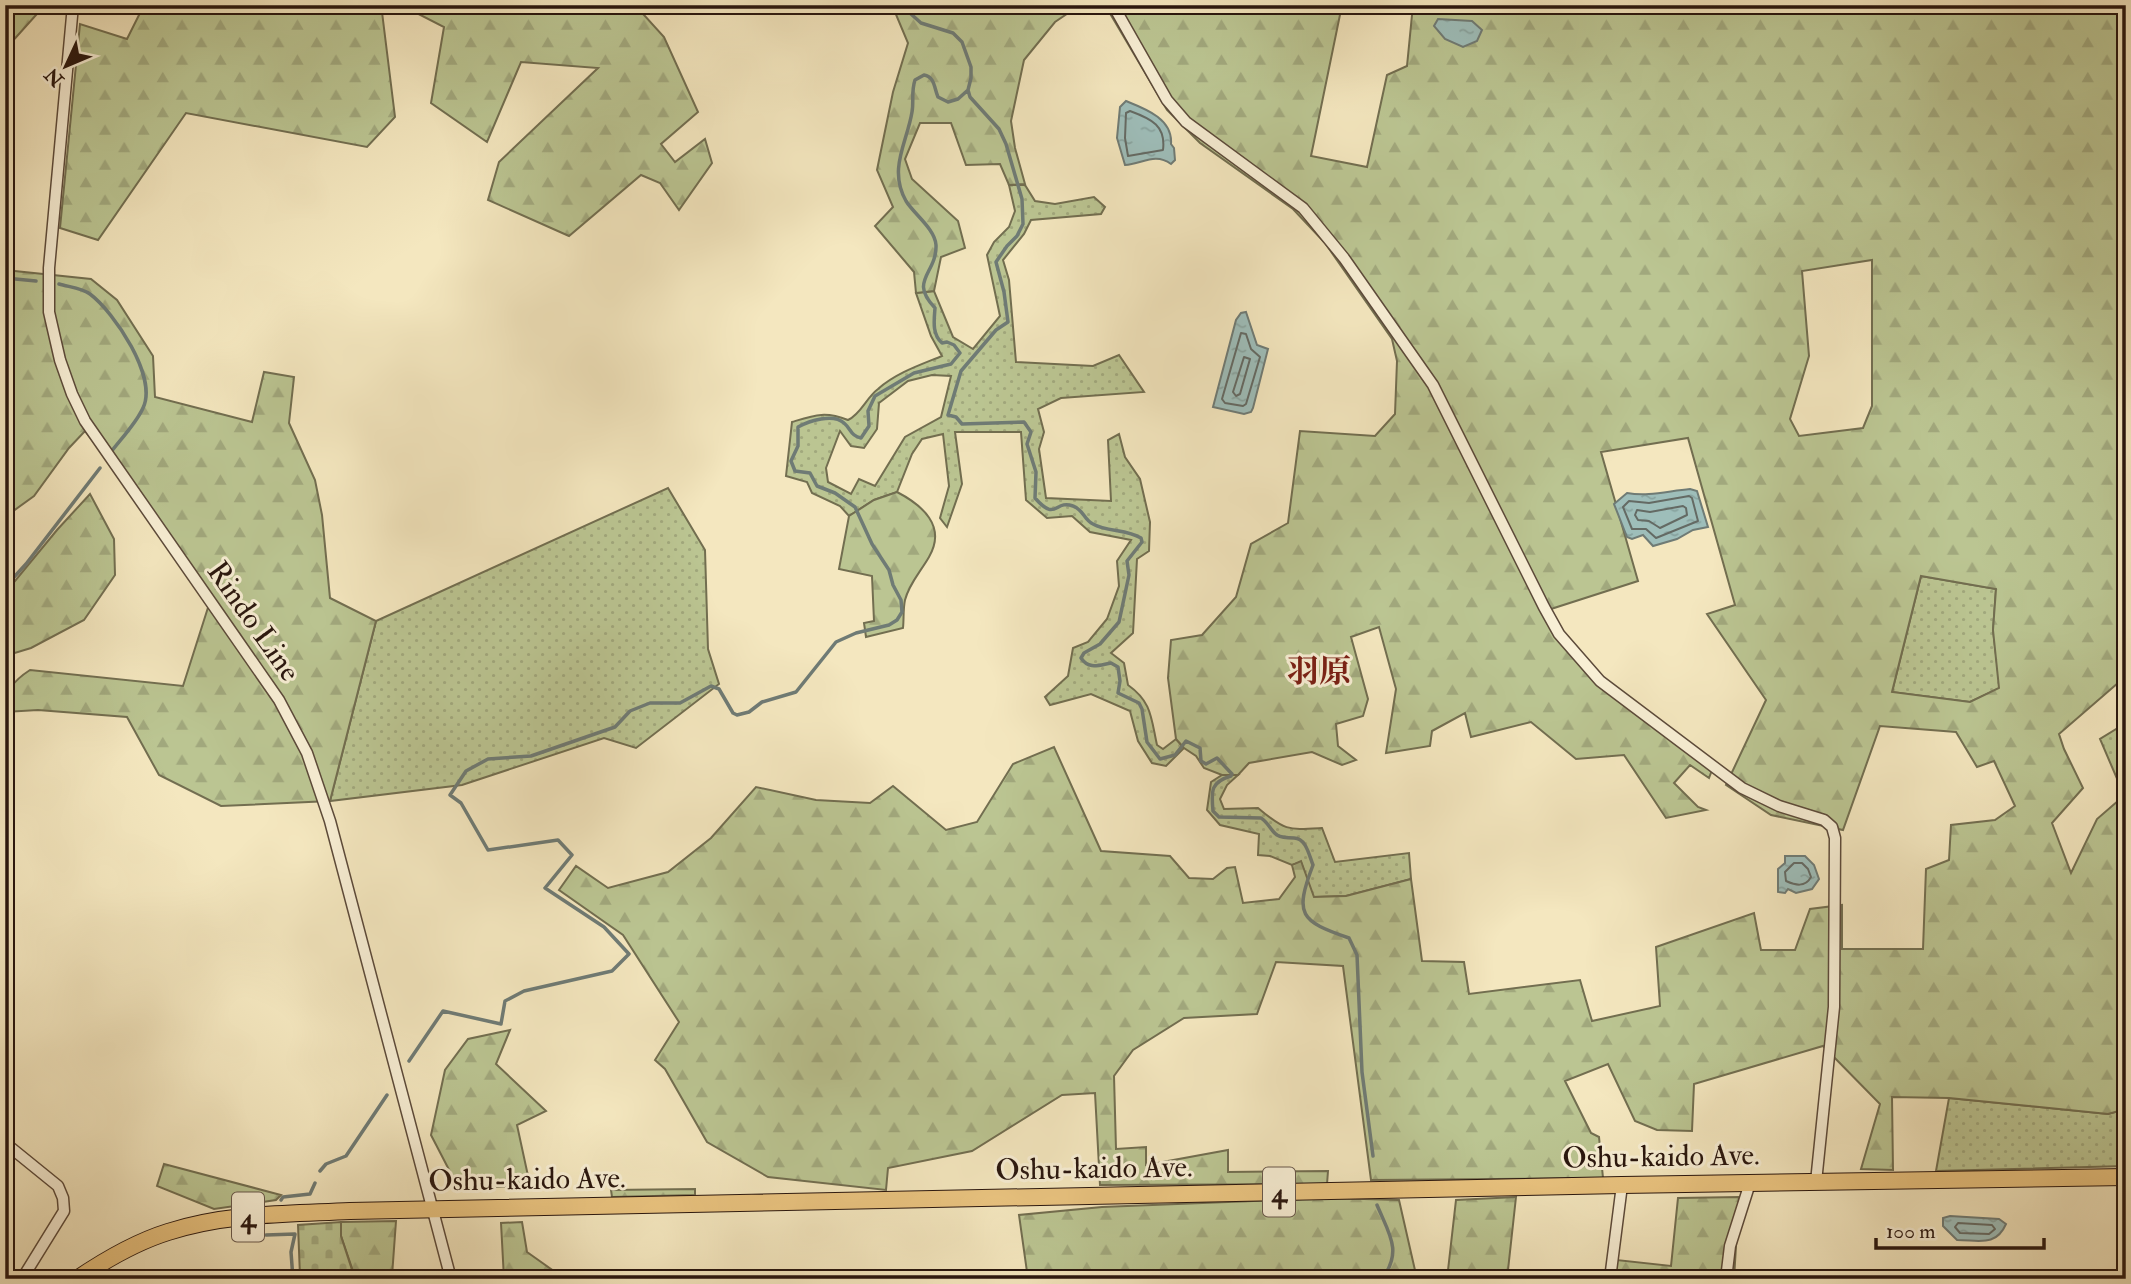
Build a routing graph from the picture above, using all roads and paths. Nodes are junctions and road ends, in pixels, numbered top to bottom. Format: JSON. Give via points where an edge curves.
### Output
{"nodes":[{"id":1,"x":73,"y":5,"type":"edge"},
{"id":2,"x":1113,"y":5,"type":"edge"},
{"id":3,"x":5,"y":1143,"type":"edge"},
{"id":4,"x":2126,"y":1177,"type":"edge"},
{"id":5,"x":1816,"y":1182,"type":"junction"},
{"id":6,"x":1751,"y":1183,"type":"junction"},
{"id":7,"x":1622,"y":1185,"type":"junction"},
{"id":8,"x":432,"y":1209,"type":"junction"},
{"id":9,"x":22,"y":1279,"type":"edge"},
{"id":10,"x":77,"y":1279,"type":"edge"},
{"id":11,"x":451,"y":1279,"type":"edge"},
{"id":12,"x":1610,"y":1279,"type":"edge"},
{"id":13,"x":1726,"y":1279,"type":"edge"}],
"edges":[{"from":1,"to":8,"type":"street","name":"Rindo Line","via":[[49,268],[49,312],[60,360],[85,421],[279,700],[307,753],[330,821]]},
{"from":2,"to":5,"type":"street","via":[[1167,100],[1186,122],[1303,208],[1344,258],[1433,385],[1544,607],[1579,659],[1600,681],[1742,788],[1832,827],[1836,849],[1834,1007]]},
{"from":3,"to":9,"type":"street","via":[[58,1186],[63,1198],[64,1212]]},
{"from":4,"to":5,"type":"highway","name":"Oshu-kaido Ave.","number":"4"},
{"from":5,"to":6,"type":"highway","name":"Oshu-kaido Ave.","number":"4"},
{"from":6,"to":7,"type":"highway","name":"Oshu-kaido Ave.","number":"4"},
{"from":6,"to":13,"type":"street","via":[[1730,1246]]},
{"from":7,"to":8,"type":"highway","name":"Oshu-kaido Ave.","number":"4"},
{"from":7,"to":12,"type":"street"},
{"from":8,"to":10,"type":"highway","name":"Oshu-kaido Ave.","number":"4","via":[[205,1222],[132,1247]]},
{"from":8,"to":11,"type":"street","name":"Rindo Line"}]}
